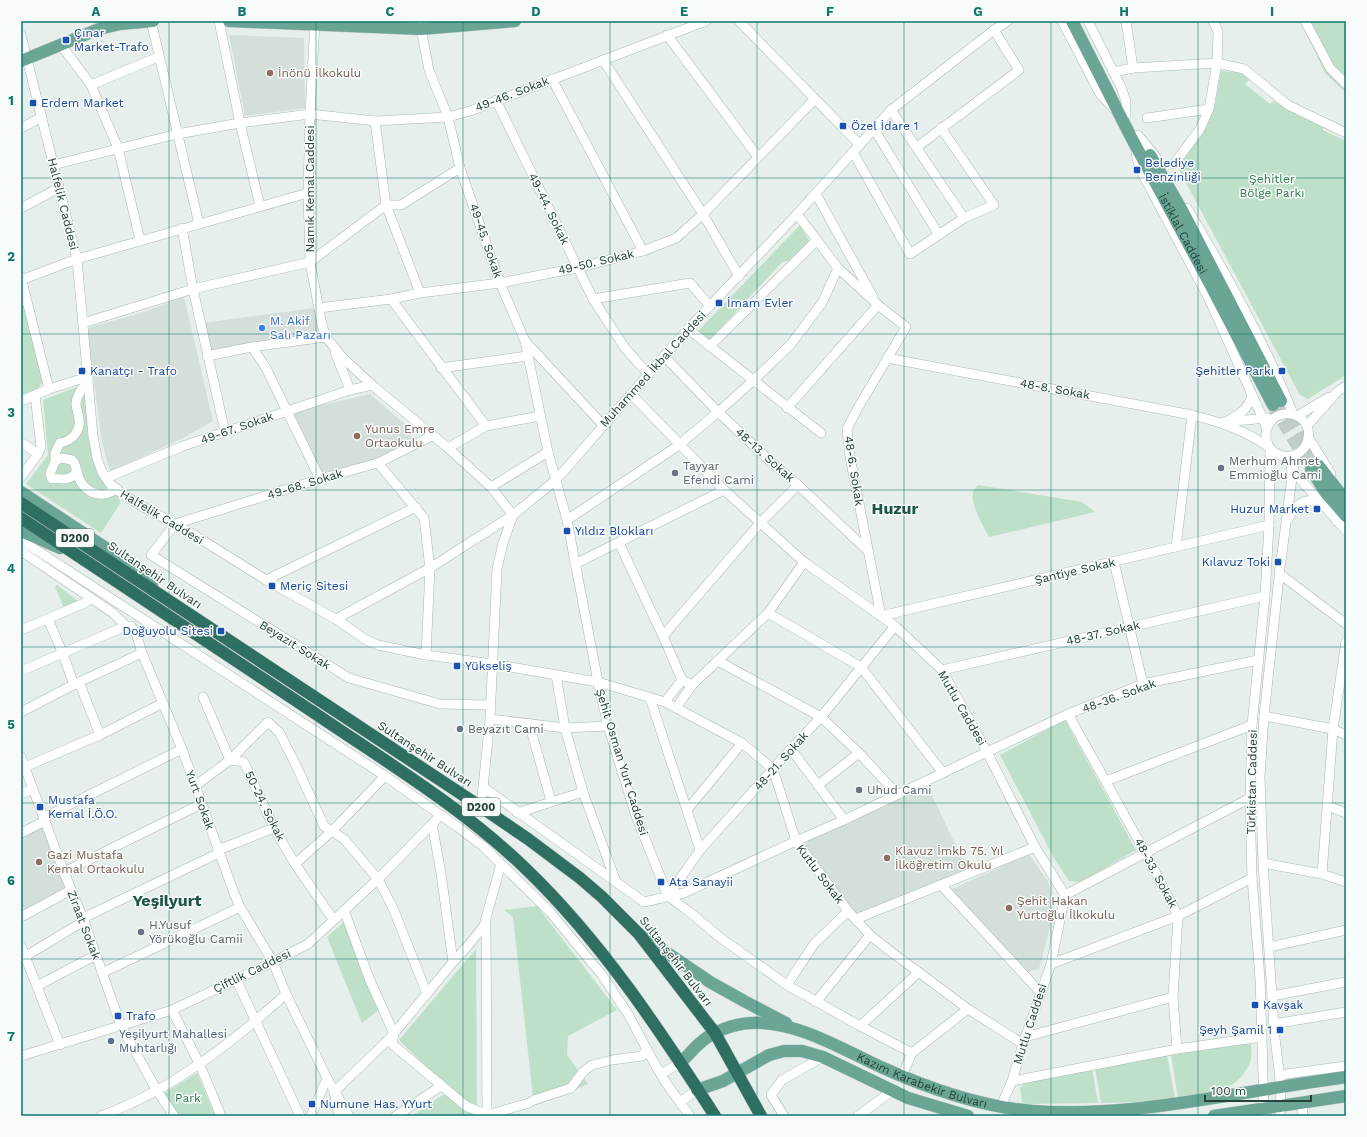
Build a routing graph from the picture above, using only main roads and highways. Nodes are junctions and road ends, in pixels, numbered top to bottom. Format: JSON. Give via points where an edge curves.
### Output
{"nodes":[{"id":1,"x":152,"y":21,"type":"edge"},
{"id":2,"x":229,"y":21,"type":"edge"},
{"id":3,"x":515,"y":21,"type":"edge"},
{"id":4,"x":1072,"y":21,"type":"edge"},
{"id":5,"x":1080,"y":21,"type":"edge"},
{"id":6,"x":314,"y":23,"type":"edge"},
{"id":7,"x":422,"y":25,"type":"edge"},
{"id":8,"x":24,"y":60,"type":"edge"},
{"id":9,"x":1123,"y":114,"type":"junction"},
{"id":10,"x":1277,"y":403,"type":"tunnel mouth"},
{"id":11,"x":21,"y":492,"type":"edge"},
{"id":12,"x":1346,"y":501,"type":"edge"},
{"id":13,"x":21,"y":503,"type":"edge"},
{"id":14,"x":1346,"y":516,"type":"edge"},
{"id":15,"x":21,"y":518,"type":"edge"},
{"id":16,"x":21,"y":531,"type":"edge"},
{"id":17,"x":76,"y":554,"type":"junction"},
{"id":18,"x":168,"y":600,"type":"junction"},
{"id":19,"x":639,"y":934,"type":"junction"},
{"id":20,"x":799,"y":1030,"type":"junction"},
{"id":21,"x":715,"y":1033,"type":"junction"},
{"id":22,"x":680,"y":1063,"type":"junction"},
{"id":23,"x":737,"y":1072,"type":"junction"},
{"id":24,"x":1346,"y":1077,"type":"edge"},
{"id":25,"x":697,"y":1090,"type":"junction"},
{"id":26,"x":1346,"y":1096,"type":"edge"},
{"id":27,"x":1280,"y":1111,"type":"edge"},
{"id":28,"x":1264,"y":1113,"type":"edge"},
{"id":29,"x":715,"y":1116,"type":"edge"},
{"id":30,"x":761,"y":1116,"type":"edge"},
{"id":31,"x":968,"y":1116,"type":"edge"},
{"id":32,"x":1214,"y":1116,"type":"edge"}],
"edges":[{"from":1,"to":8,"type":"main road","via":[[106,28]]},
{"from":2,"to":6,"type":"main road"},
{"from":3,"to":7,"type":"main road"},
{"from":4,"to":9,"type":"main road","name":"İstiklal Caddesi"},
{"from":5,"to":9,"type":"main road","name":"İstiklal Caddesi"},
{"from":6,"to":7,"type":"main road"},
{"from":9,"to":10,"type":"main road","name":"İstiklal Caddesi","via":[[1208,281]]},
{"from":11,"to":18,"type":"main road","via":[[127,562]]},
{"from":12,"to":14,"type":"main road","via":[[1314,467],[1326,493]]},
{"from":13,"to":18,"type":"highway","name":"Sultanşehir Bulvarı","number":"D200"},
{"from":15,"to":17,"type":"highway","number":"D200"},
{"from":16,"to":17,"type":"main road"},
{"from":17,"to":22,"type":"highway","number":"D200","via":[[387,762],[484,831],[526,869],[577,923],[626,984]]},
{"from":18,"to":19,"type":"highway","name":"Sultanşehir Bulvarı","number":"D200","via":[[528,839],[580,878]]},
{"from":19,"to":20,"type":"main road","via":[[710,982]]},
{"from":19,"to":21,"type":"highway","name":"Sultanşehir Bulvarı","number":"D200"},
{"from":20,"to":21,"type":"main road","name":"Kazım Karabekir Bulvarı","via":[[751,1023]]},
{"from":20,"to":24,"type":"main road","name":"Kazım Karabekir Bulvarı","via":[[902,1076],[948,1093],[1033,1111],[1119,1111],[1263,1090],[1280,1081]]},
{"from":21,"to":22,"type":"main road","name":"Kazım Karabekir Bulvarı","via":[[698,1044]]},
{"from":21,"to":23,"type":"highway","name":"Sultanşehir Bulvarı","number":"D200"},
{"from":22,"to":25,"type":"highway","number":"D200"},
{"from":23,"to":25,"type":"main road","name":"Kazım Karabekir Bulvarı","via":[[723,1081]]},
{"from":23,"to":30,"type":"highway","name":"Sultanşehir Bulvarı","number":"D200"},
{"from":23,"to":31,"type":"main road","name":"Kazım Karabekir Bulvarı","via":[[762,1058],[784,1051],[802,1051],[823,1057],[920,1102]]},
{"from":25,"to":29,"type":"highway","number":"D200"},
{"from":26,"to":27,"type":"main road","via":[[1302,1103]]},
{"from":27,"to":28,"type":"main road"},
{"from":28,"to":32,"type":"main road"}]}
